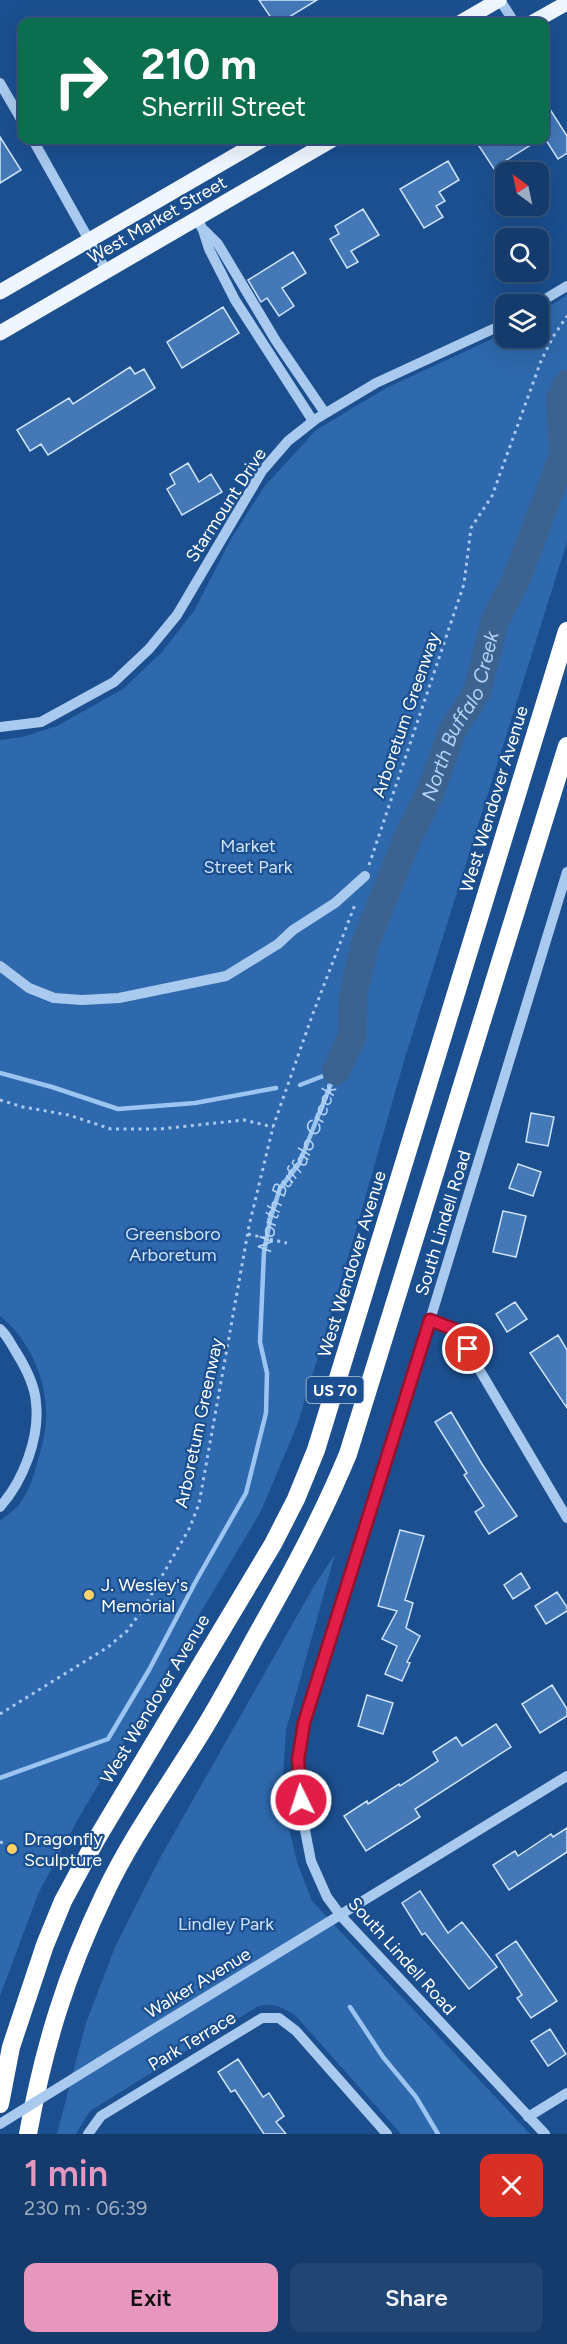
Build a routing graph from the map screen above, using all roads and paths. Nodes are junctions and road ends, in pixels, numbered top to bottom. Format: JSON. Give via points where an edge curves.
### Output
{"nodes":[{"id":1,"x":500,"y":0,"type":"edge"},
{"id":2,"x":567,"y":3,"type":"edge"},
{"id":3,"x":468,"y":18,"type":"edge"},
{"id":4,"x":511,"y":18,"type":"edge"},
{"id":5,"x":540,"y":18,"type":"edge"},
{"id":6,"x":0,"y":83,"type":"edge"},
{"id":7,"x":18,"y":114,"type":"edge"},
{"id":8,"x":35,"y":144,"type":"edge"},
{"id":9,"x":255,"y":144,"type":"edge"},
{"id":10,"x":326,"y":144,"type":"edge"},
{"id":11,"x":200,"y":224,"type":"junction"},
{"id":12,"x":89,"y":241,"type":"junction"},
{"id":13,"x":107,"y":272,"type":"junction"},
{"id":14,"x":567,"y":286,"type":"edge"},
{"id":15,"x":0,"y":292,"type":"edge"},
{"id":16,"x":549,"y":297,"type":"edge"},
{"id":17,"x":567,"y":316,"type":"edge"},
{"id":18,"x":495,"y":328,"type":"edge"},
{"id":19,"x":0,"y":333,"type":"edge"},
{"id":20,"x":325,"y":413,"type":"junction"},
{"id":21,"x":314,"y":421,"type":"junction"},
{"id":22,"x":567,"y":631,"type":"edge"},
{"id":23,"x":0,"y":727,"type":"edge"},
{"id":24,"x":567,"y":746,"type":"edge"},
{"id":25,"x":567,"y":872,"type":"edge"},
{"id":26,"x":365,"y":876,"type":"junction"},
{"id":27,"x":0,"y":966,"type":"edge"},
{"id":28,"x":0,"y":1100,"type":"edge"},
{"id":29,"x":273,"y":1126,"type":"junction"},
{"id":30,"x":248,"y":1234,"type":"junction"},
{"id":31,"x":287,"y":1243,"type":"dead end"},
{"id":32,"x":430,"y":1320,"type":"junction"},
{"id":33,"x":0,"y":1329,"type":"edge"},
{"id":34,"x":0,"y":1507,"type":"edge"},
{"id":35,"x":567,"y":1518,"type":"edge"},
{"id":36,"x":0,"y":1714,"type":"edge"},
{"id":37,"x":567,"y":1776,"type":"edge"},
{"id":38,"x":0,"y":1842,"type":"edge"},
{"id":39,"x":10,"y":1846,"type":"dead end"},
{"id":40,"x":341,"y":1916,"type":"junction"},
{"id":41,"x":567,"y":2093,"type":"edge"},
{"id":42,"x":0,"y":2104,"type":"edge"},
{"id":43,"x":528,"y":2117,"type":"junction"},
{"id":44,"x":0,"y":2124,"type":"edge"},
{"id":45,"x":28,"y":2134,"type":"edge"},
{"id":46,"x":88,"y":2134,"type":"edge"},
{"id":47,"x":387,"y":2134,"type":"edge"},
{"id":48,"x":545,"y":2134,"type":"edge"}],
"edges":[{"from":1,"to":3,"type":"main road"},
{"from":1,"to":4,"type":"street"},
{"from":2,"to":5,"type":"main road"},
{"from":6,"to":7,"type":"street"},
{"from":8,"to":12,"type":"street"},
{"from":9,"to":12,"type":"main road","name":"West Market Street"},
{"from":10,"to":11,"type":"main road","name":"West Market Street"},
{"from":11,"to":13,"type":"main road","name":"West Market Street"},
{"from":11,"to":20,"type":"street","via":[[218,244]]},
{"from":11,"to":21,"type":"street","via":[[235,300]]},
{"from":12,"to":13,"type":"street"},
{"from":12,"to":15,"type":"main road","name":"West Market Street"},
{"from":13,"to":19,"type":"main road","name":"West Market Street"},
{"from":14,"to":16,"type":"street"},
{"from":17,"to":26,"type":"path","name":"Arboretum Greenway","via":[[541,361],[492,496],[471,528],[464,584]]},
{"from":18,"to":20,"type":"street","name":"Starmount Drive","via":[[376,383]]},
{"from":20,"to":21,"type":"street","name":"Starmount Drive"},
{"from":21,"to":23,"type":"street","name":"Starmount Drive","via":[[288,441],[262,471],[177,615],[149,649],[114,682],[41,722]]},
{"from":22,"to":42,"type":"highway","name":"West Wendover Avenue","number":"US 70","via":[[316,1450],[273,1544],[63,1901],[11,2047]]},
{"from":24,"to":45,"type":"highway","number":"US 70","via":[[348,1454],[306,1548],[205,1727],[105,1892],[53,2022]]},
{"from":25,"to":32,"type":"street","name":"South Lindell Road"},
{"from":26,"to":27,"type":"street","via":[[335,903],[226,976],[119,998],[81,1000],[54,998],[29,988]]},
{"from":26,"to":29,"type":"path","name":"Arboretum Greenway"},
{"from":28,"to":29,"type":"path","via":[[69,1114],[111,1129],[160,1129],[244,1120]]},
{"from":29,"to":30,"type":"path","name":"Arboretum Greenway"},
{"from":30,"to":31,"type":"path"},
{"from":30,"to":36,"type":"path","name":"Arboretum Greenway","via":[[199,1504],[189,1529],[127,1630],[108,1647]]},
{"from":32,"to":35,"type":"street","via":[[456,1330]]},
{"from":32,"to":40,"type":"street","name":"South Lindell Road","via":[[304,1723],[298,1760],[311,1861],[327,1897]]},
{"from":33,"to":34,"type":"street","via":[[32,1382],[37,1404],[29,1456]]},
{"from":37,"to":40,"type":"street","name":"Walker Avenue"},
{"from":38,"to":39,"type":"path"},
{"from":40,"to":43,"type":"street","name":"South Lindell Road"},
{"from":40,"to":44,"type":"street","name":"Walker Avenue","bridge":true},
{"from":41,"to":43,"type":"street"},
{"from":43,"to":48,"type":"street","name":"South Lindell Road"},
{"from":46,"to":47,"type":"street","name":"Park Terrace","via":[[101,2116],[262,2018],[279,2018],[296,2031]]}]}
